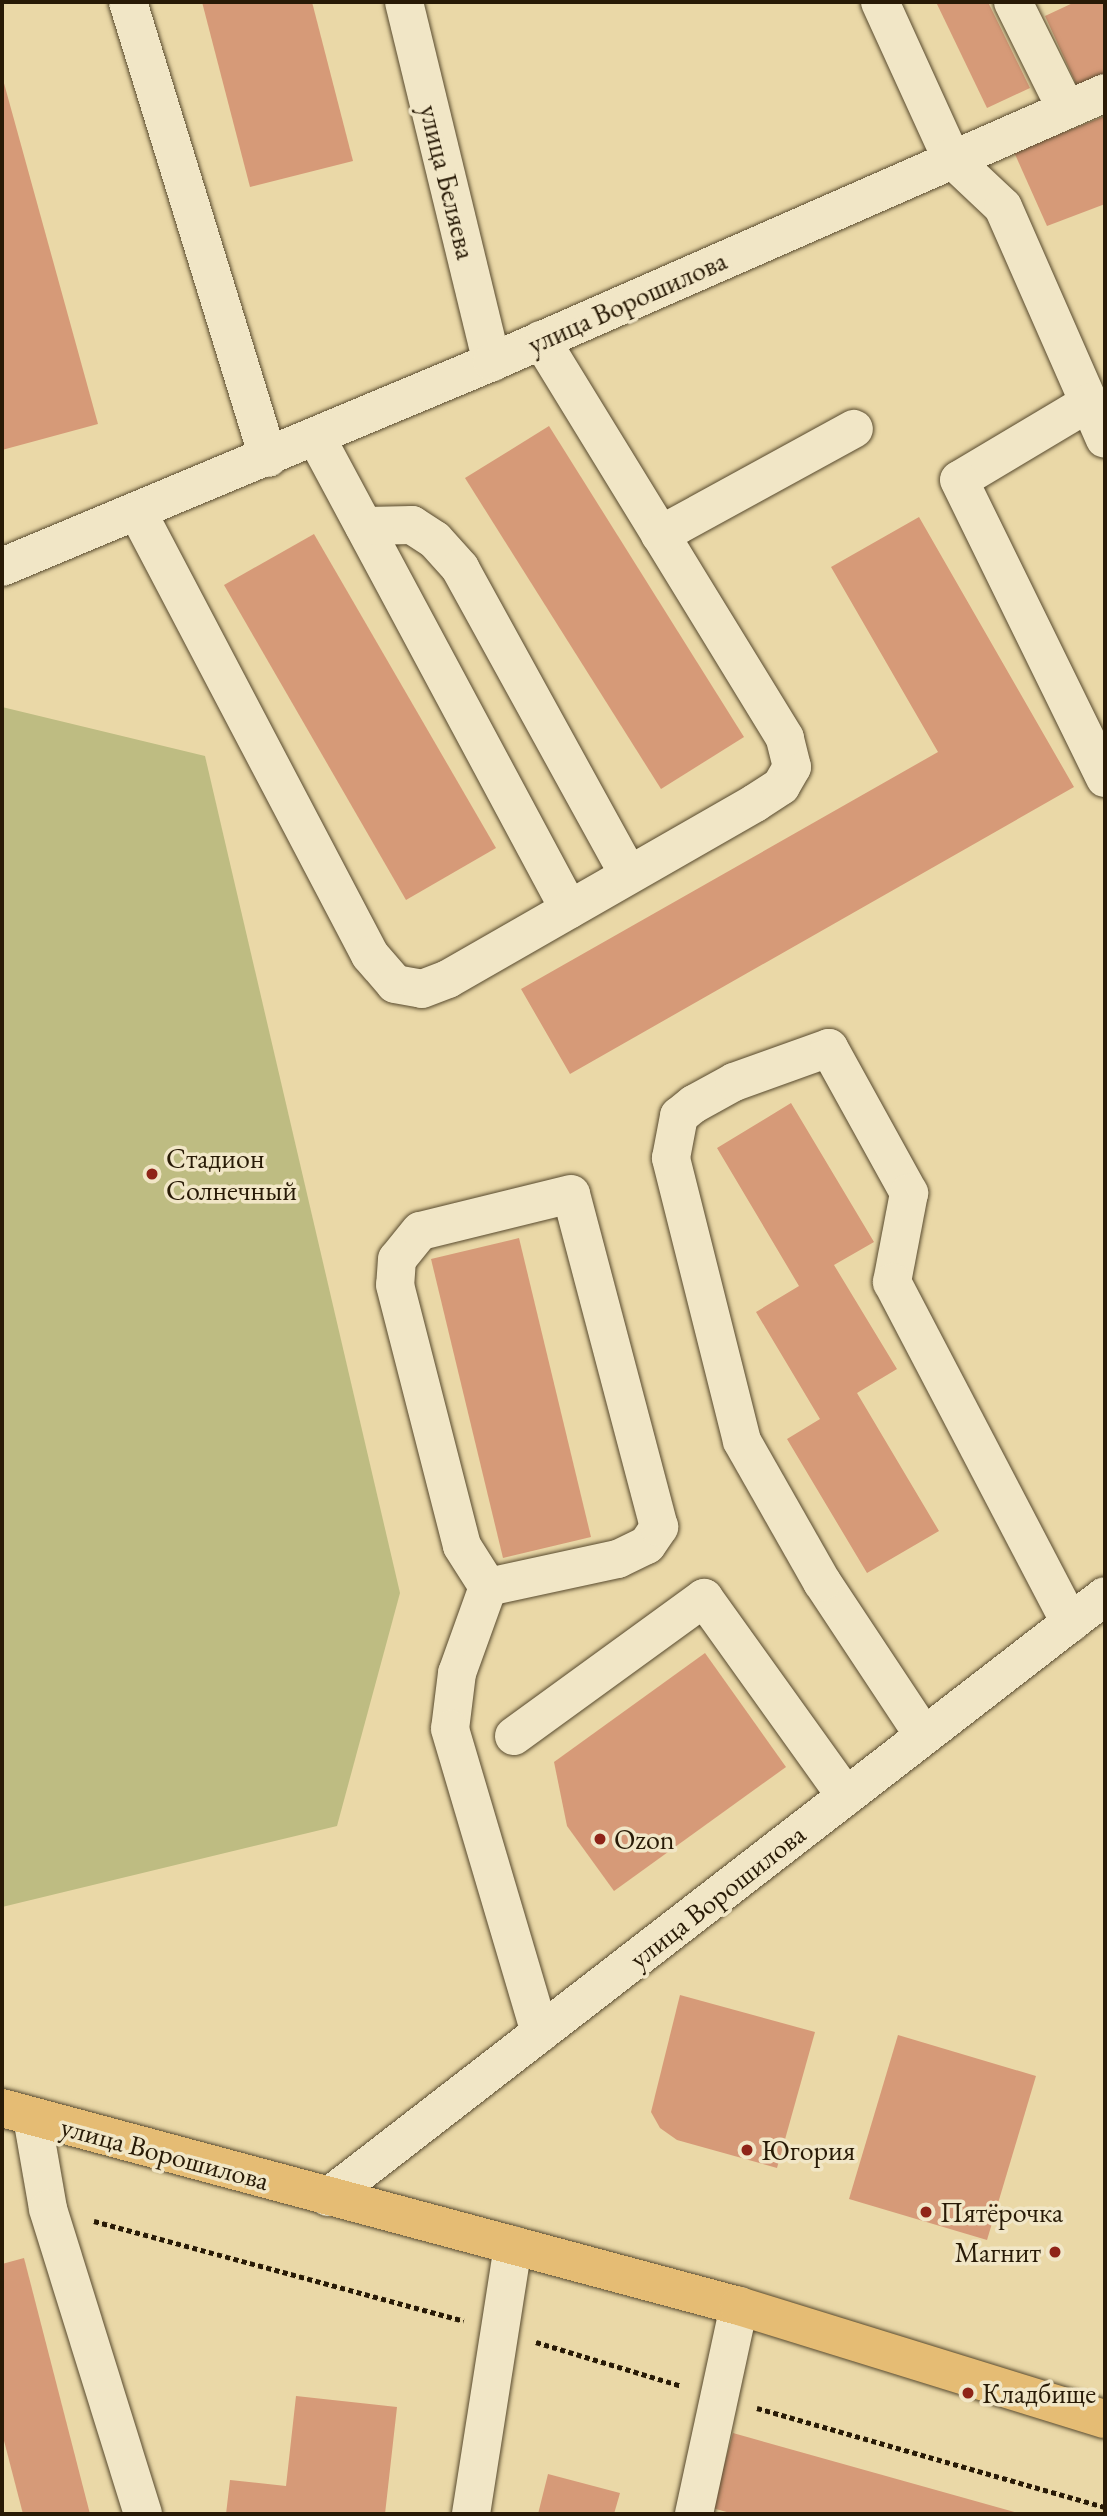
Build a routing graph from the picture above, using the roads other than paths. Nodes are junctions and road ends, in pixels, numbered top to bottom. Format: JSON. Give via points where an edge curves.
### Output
{"nodes":[{"id":1,"x":128,"y":2,"type":"edge"},
{"id":2,"x":404,"y":2,"type":"edge"},
{"id":3,"x":880,"y":2,"type":"edge"},
{"id":4,"x":1021,"y":4,"type":"edge"},
{"id":5,"x":1105,"y":93,"type":"edge"},
{"id":6,"x":1066,"y":109,"type":"junction"},
{"id":7,"x":951,"y":158,"type":"junction"},
{"id":8,"x":541,"y":340,"type":"junction"},
{"id":9,"x":492,"y":362,"type":"junction"},
{"id":10,"x":1090,"y":402,"type":"junction"},
{"id":11,"x":854,"y":429,"type":"dead end"},
{"id":12,"x":316,"y":437,"type":"junction"},
{"id":13,"x":1105,"y":439,"type":"edge"},
{"id":14,"x":268,"y":458,"type":"junction"},
{"id":15,"x":138,"y":513,"type":"junction"},
{"id":16,"x":364,"y":526,"type":"junction"},
{"id":17,"x":660,"y":535,"type":"junction"},
{"id":18,"x":2,"y":567,"type":"edge"},
{"id":19,"x":1105,"y":778,"type":"edge"},
{"id":20,"x":629,"y":875,"type":"junction"},
{"id":21,"x":569,"y":909,"type":"junction"},
{"id":22,"x":488,"y":1587,"type":"junction"},
{"id":23,"x":1105,"y":1596,"type":"edge"},
{"id":24,"x":1070,"y":1623,"type":"junction"},
{"id":25,"x":514,"y":1735,"type":"dead end"},
{"id":26,"x":924,"y":1736,"type":"junction"},
{"id":27,"x":846,"y":1796,"type":"junction"},
{"id":28,"x":540,"y":2033,"type":"junction"},
{"id":29,"x":17,"y":2113,"type":"edge"},
{"id":30,"x":328,"y":2197,"type":"junction"},
{"id":31,"x":513,"y":2245,"type":"junction"},
{"id":32,"x":739,"y":2306,"type":"junction"},
{"id":33,"x":1105,"y":2419,"type":"edge"},
{"id":34,"x":143,"y":2514,"type":"edge"},
{"id":35,"x":471,"y":2514,"type":"edge"},
{"id":36,"x":694,"y":2514,"type":"edge"}],
"edges":[{"from":1,"to":14,"type":"street"},
{"from":2,"to":9,"type":"street","name":"улица Беляева"},
{"from":3,"to":7,"type":"street"},
{"from":4,"to":6,"type":"street"},
{"from":5,"to":6,"type":"street","name":"улица Ворошилова"},
{"from":6,"to":7,"type":"street","name":"улица Ворошилова"},
{"from":7,"to":8,"type":"street","name":"улица Ворошилова"},
{"from":7,"to":10,"type":"street","via":[[1003,207]]},
{"from":8,"to":9,"type":"street","name":"улица Ворошилова"},
{"from":8,"to":17,"type":"street"},
{"from":9,"to":12,"type":"street","name":"улица Ворошилова"},
{"from":10,"to":13,"type":"street"},
{"from":10,"to":19,"type":"street","via":[[959,480]]},
{"from":11,"to":17,"type":"street"},
{"from":12,"to":14,"type":"street","name":"улица Ворошилова"},
{"from":12,"to":16,"type":"street"},
{"from":14,"to":15,"type":"street","name":"улица Ворошилова"},
{"from":15,"to":18,"type":"street","name":"улица Ворошилова"},
{"from":15,"to":21,"type":"street","via":[[370,955],[395,984],[422,989],[447,979]]},
{"from":16,"to":20,"type":"street","via":[[412,525],[435,540],[460,568]]},
{"from":16,"to":21,"type":"street"},
{"from":17,"to":20,"type":"street","via":[[785,738],[792,767],[781,786],[764,798]]},
{"from":20,"to":21,"type":"street"},
{"from":22,"to":22,"type":"street","via":[[462,1546],[396,1285],[397,1259],[420,1231],[571,1194],[659,1527],[647,1545],[618,1559]]},
{"from":22,"to":28,"type":"street","via":[[457,1673],[450,1729]]},
{"from":23,"to":24,"type":"street","name":"улица Ворошилова"},
{"from":24,"to":26,"type":"street","name":"улица Ворошилова"},
{"from":24,"to":26,"type":"street","via":[[892,1282],[909,1193],[829,1048],[734,1082],[694,1104],[679,1116],[671,1158],[742,1441],[822,1582]]},
{"from":25,"to":27,"type":"street","via":[[704,1598]]},
{"from":26,"to":27,"type":"street","name":"улица Ворошилова"},
{"from":27,"to":28,"type":"street","name":"улица Ворошилова"},
{"from":28,"to":30,"type":"street","name":"улица Ворошилова"},
{"from":29,"to":30,"type":"main road","name":"улица Ворошилова"},
{"from":29,"to":34,"type":"street"},
{"from":30,"to":31,"type":"main road","name":"улица Ворошилова"},
{"from":31,"to":32,"type":"main road","name":"улица Ворошилова"},
{"from":31,"to":35,"type":"street"},
{"from":32,"to":33,"type":"main road","name":"улица Ворошилова"},
{"from":32,"to":36,"type":"street"}]}
